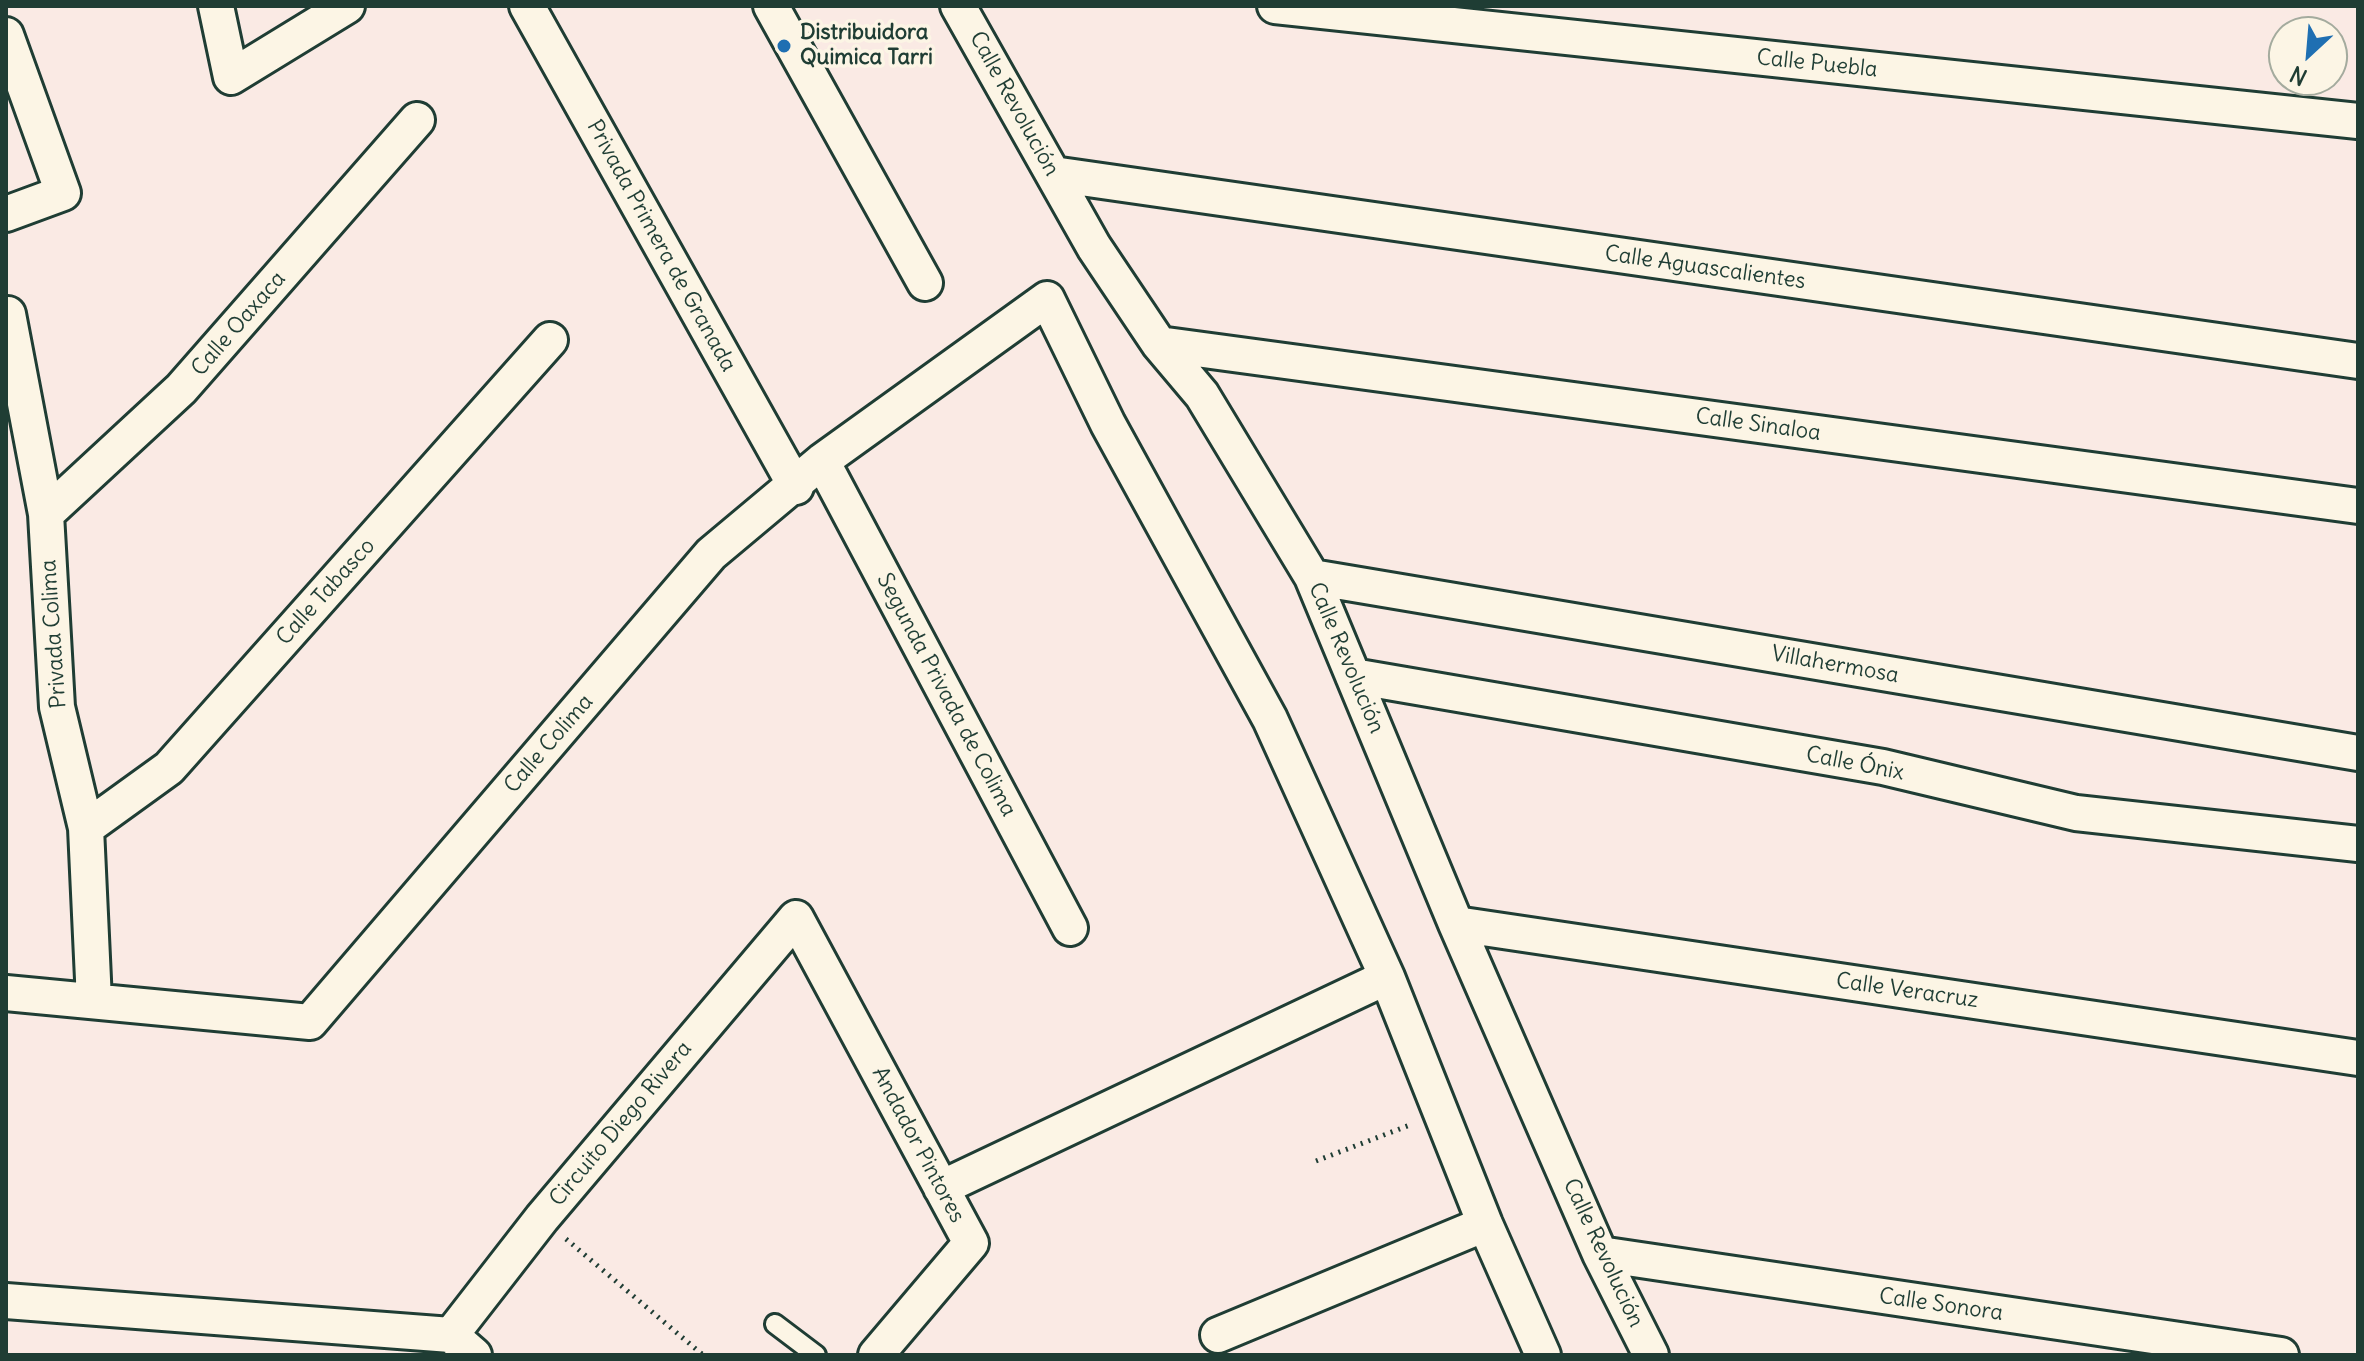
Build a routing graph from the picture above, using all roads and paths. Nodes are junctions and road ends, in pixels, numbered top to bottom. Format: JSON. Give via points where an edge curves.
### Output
{"nodes":[{"id":1,"x":216,"y":6,"type":"edge"},
{"id":2,"x":347,"y":6,"type":"edge"},
{"id":3,"x":527,"y":6,"type":"edge"},
{"id":4,"x":771,"y":6,"type":"edge"},
{"id":5,"x":958,"y":6,"type":"edge"},
{"id":6,"x":1275,"y":6,"type":"edge"},
{"id":7,"x":6,"y":35,"type":"edge"},
{"id":8,"x":417,"y":120,"type":"dead end"},
{"id":9,"x":2358,"y":121,"type":"edge"},
{"id":10,"x":1053,"y":174,"type":"junction"},
{"id":11,"x":6,"y":214,"type":"edge"},
{"id":12,"x":925,"y":283,"type":"dead end"},
{"id":13,"x":8,"y":314,"type":"edge"},
{"id":14,"x":550,"y":340,"type":"dead end"},
{"id":15,"x":1159,"y":344,"type":"junction"},
{"id":16,"x":2358,"y":361,"type":"edge"},
{"id":17,"x":822,"y":461,"type":"junction"},
{"id":18,"x":796,"y":487,"type":"junction"},
{"id":19,"x":2358,"y":506,"type":"edge"},
{"id":20,"x":46,"y":514,"type":"junction"},
{"id":21,"x":1312,"y":577,"type":"junction"},
{"id":22,"x":1353,"y":676,"type":"junction"},
{"id":23,"x":2358,"y":753,"type":"edge"},
{"id":24,"x":86,"y":828,"type":"junction"},
{"id":25,"x":2358,"y":844,"type":"edge"},
{"id":26,"x":796,"y":918,"type":"joint"},
{"id":27,"x":1456,"y":924,"type":"junction"},
{"id":28,"x":1070,"y":928,"type":"dead end"},
{"id":29,"x":1387,"y":977,"type":"junction"},
{"id":30,"x":6,"y":993,"type":"edge"},
{"id":31,"x":94,"y":1001,"type":"junction"},
{"id":32,"x":2358,"y":1058,"type":"edge"},
{"id":33,"x":1441,"y":1113,"type":"junction"},
{"id":34,"x":1316,"y":1161,"type":"dead end"},
{"id":35,"x":941,"y":1188,"type":"junction"},
{"id":36,"x":542,"y":1218,"type":"junction"},
{"id":37,"x":1485,"y":1224,"type":"junction"},
{"id":38,"x":1600,"y":1254,"type":"junction"},
{"id":39,"x":6,"y":1301,"type":"edge"},
{"id":40,"x":775,"y":1324,"type":"dead end"},
{"id":41,"x":1218,"y":1335,"type":"dead end"},
{"id":42,"x":462,"y":1345,"type":"edge"},
{"id":43,"x":703,"y":1355,"type":"edge"},
{"id":44,"x":816,"y":1355,"type":"edge"},
{"id":45,"x":876,"y":1355,"type":"edge"},
{"id":46,"x":1543,"y":1355,"type":"edge"},
{"id":47,"x":1651,"y":1355,"type":"edge"},
{"id":48,"x":2281,"y":1355,"type":"edge"}],
"edges":[{"from":1,"to":2,"type":"street","via":[[231,77]]},
{"from":3,"to":18,"type":"street","name":"Privada Primera de Granada"},
{"from":4,"to":12,"type":"street"},
{"from":5,"to":10,"type":"street","name":"Calle Revolución"},
{"from":6,"to":9,"type":"street","name":"Calle Puebla"},
{"from":7,"to":11,"type":"street","via":[[63,193]]},
{"from":8,"to":20,"type":"street","name":"Calle Oaxaca","via":[[181,389]]},
{"from":10,"to":15,"type":"street","name":"Calle Revolución"},
{"from":10,"to":16,"type":"street","name":"Calle Aguascalientes"},
{"from":13,"to":20,"type":"street","name":"Privada Colima"},
{"from":14,"to":24,"type":"street","name":"Calle Tabasco","via":[[169,768]]},
{"from":15,"to":19,"type":"street","name":"Calle Sinaloa"},
{"from":15,"to":21,"type":"street","name":"Calle Revolución","via":[[1202,395]]},
{"from":17,"to":18,"type":"street","name":"Calle Colima"},
{"from":17,"to":28,"type":"street","name":"Segunda Privada de Colima"},
{"from":17,"to":29,"type":"street","name":"Calle Colima","via":[[1047,299],[1108,424],[1270,719]]},
{"from":18,"to":31,"type":"street","name":"Calle Colima","via":[[711,554],[310,1022]]},
{"from":20,"to":24,"type":"street","name":"Privada Colima","via":[[57,707]]},
{"from":21,"to":22,"type":"street","name":"Calle Revolución"},
{"from":21,"to":23,"type":"street","name":"Villahermosa"},
{"from":22,"to":25,"type":"street","name":"Calle Ónix","via":[[1883,767],[2076,813]]},
{"from":22,"to":27,"type":"street","name":"Calle Revolución"},
{"from":24,"to":31,"type":"street","name":"Privada Colima"},
{"from":26,"to":35,"type":"street","name":"Andador Pintores"},
{"from":26,"to":36,"type":"street","name":"Circuito Diego Rivera"},
{"from":27,"to":32,"type":"street","name":"Calle Veracruz"},
{"from":27,"to":38,"type":"street","name":"Calle Revolución"},
{"from":29,"to":33,"type":"street"},
{"from":29,"to":35,"type":"street"},
{"from":30,"to":31,"type":"street","name":"Calle Colima"},
{"from":33,"to":34,"type":"path"},
{"from":33,"to":37,"type":"street"},
{"from":35,"to":45,"type":"street","name":"Andador Pintores","via":[[971,1243]]},
{"from":36,"to":42,"type":"street","name":"Circuito Diego Rivera"},
{"from":36,"to":43,"type":"path"},
{"from":37,"to":41,"type":"street"},
{"from":37,"to":46,"type":"street"},
{"from":38,"to":47,"type":"street","name":"Calle Revolución"},
{"from":38,"to":48,"type":"street","name":"Calle Sonora"},
{"from":39,"to":42,"type":"street"},
{"from":40,"to":44,"type":"lane"}]}
